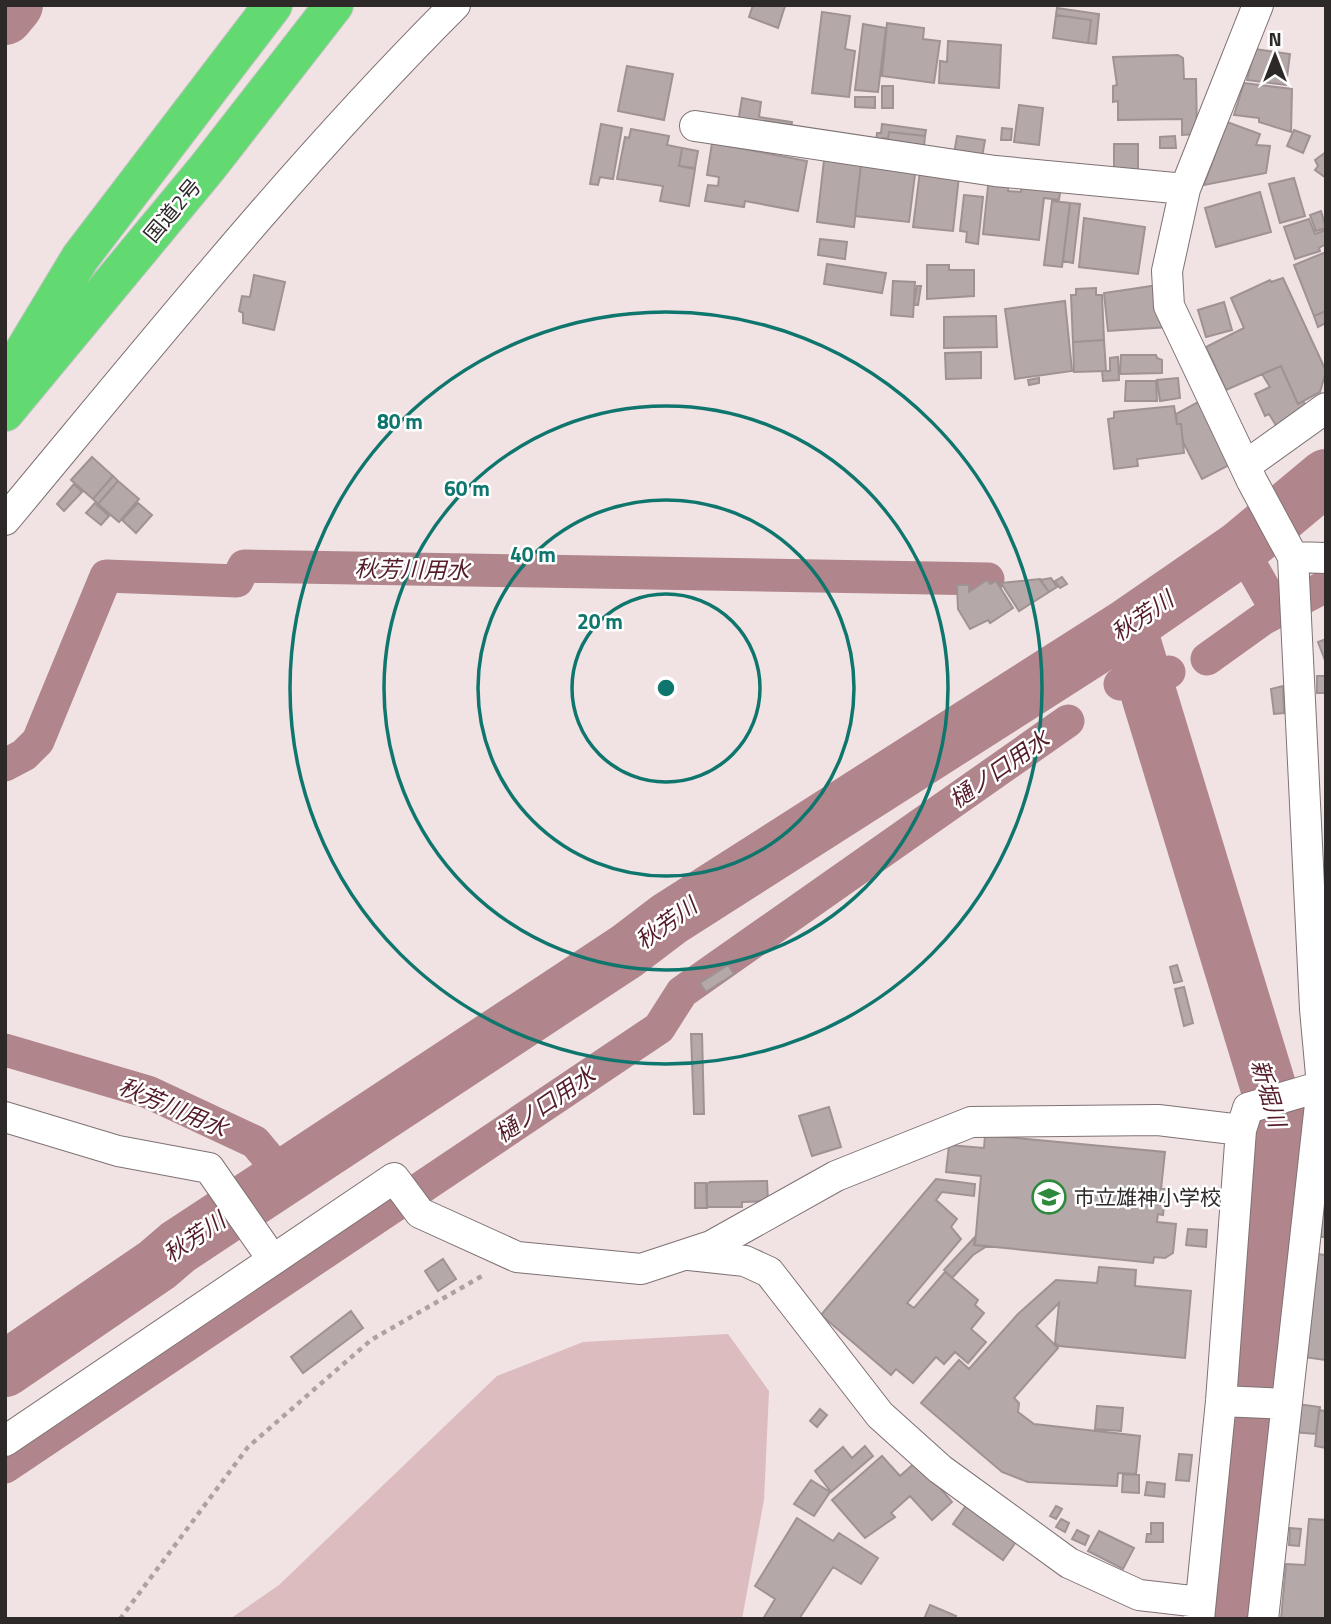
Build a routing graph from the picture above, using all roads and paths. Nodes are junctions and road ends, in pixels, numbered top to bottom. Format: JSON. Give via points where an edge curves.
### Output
{"nodes":[{"id":1,"x":273,"y":5,"type":"edge"},
{"id":2,"x":334,"y":5,"type":"edge"},
{"id":3,"x":455,"y":5,"type":"edge"},
{"id":4,"x":1258,"y":5,"type":"edge"},
{"id":5,"x":695,"y":126,"type":"dead end"},
{"id":6,"x":1185,"y":188,"type":"junction"},
{"id":7,"x":5,"y":383,"type":"edge"},
{"id":8,"x":1326,"y":408,"type":"edge"},
{"id":9,"x":5,"y":412,"type":"edge"},
{"id":10,"x":1249,"y":473,"type":"junction"},
{"id":11,"x":5,"y":520,"type":"edge"},
{"id":12,"x":1291,"y":551,"type":"junction"},
{"id":13,"x":1326,"y":558,"type":"edge"},
{"id":14,"x":1319,"y":1086,"type":"edge"},
{"id":15,"x":5,"y":1117,"type":"edge"},
{"id":16,"x":1245,"y":1119,"type":"junction"},
{"id":17,"x":685,"y":1254,"type":"junction"},
{"id":18,"x":517,"y":1257,"type":"junction"},
{"id":19,"x":273,"y":1260,"type":"junction"},
{"id":20,"x":1228,"y":1401,"type":"junction"},
{"id":21,"x":1279,"y":1404,"type":"junction"},
{"id":22,"x":5,"y":1441,"type":"edge"},
{"id":23,"x":1199,"y":1610,"type":"edge"},
{"id":24,"x":120,"y":1619,"type":"edge"},
{"id":25,"x":1263,"y":1619,"type":"edge"}],
"edges":[{"from":1,"to":7,"type":"highway","via":[[80,258]]},
{"from":2,"to":9,"type":"highway","name":"国道2号","via":[[207,168]]},
{"from":3,"to":11,"type":"street","via":[[398,62],[188,300]]},
{"from":4,"to":6,"type":"street"},
{"from":5,"to":6,"type":"street","via":[[995,171]]},
{"from":6,"to":10,"type":"street","via":[[1167,271],[1169,306]]},
{"from":8,"to":10,"type":"street"},
{"from":10,"to":12,"type":"street"},
{"from":12,"to":13,"type":"street"},
{"from":12,"to":14,"type":"street"},
{"from":14,"to":16,"type":"street"},
{"from":14,"to":21,"type":"street"},
{"from":15,"to":19,"type":"street","via":[[118,1151],[209,1168]]},
{"from":16,"to":17,"type":"street","via":[[971,1122],[836,1175],[711,1246]]},
{"from":16,"to":20,"type":"street"},
{"from":17,"to":18,"type":"street","via":[[641,1269]]},
{"from":17,"to":23,"type":"street","via":[[745,1261],[769,1272],[880,1415],[940,1469],[1069,1563],[1139,1595]]},
{"from":18,"to":19,"type":"street","via":[[420,1213],[394,1178]]},
{"from":18,"to":24,"type":"path","via":[[371,1340],[248,1447]]},
{"from":19,"to":22,"type":"street"},
{"from":20,"to":21,"type":"street"},
{"from":20,"to":23,"type":"street"},
{"from":21,"to":25,"type":"street"}]}
